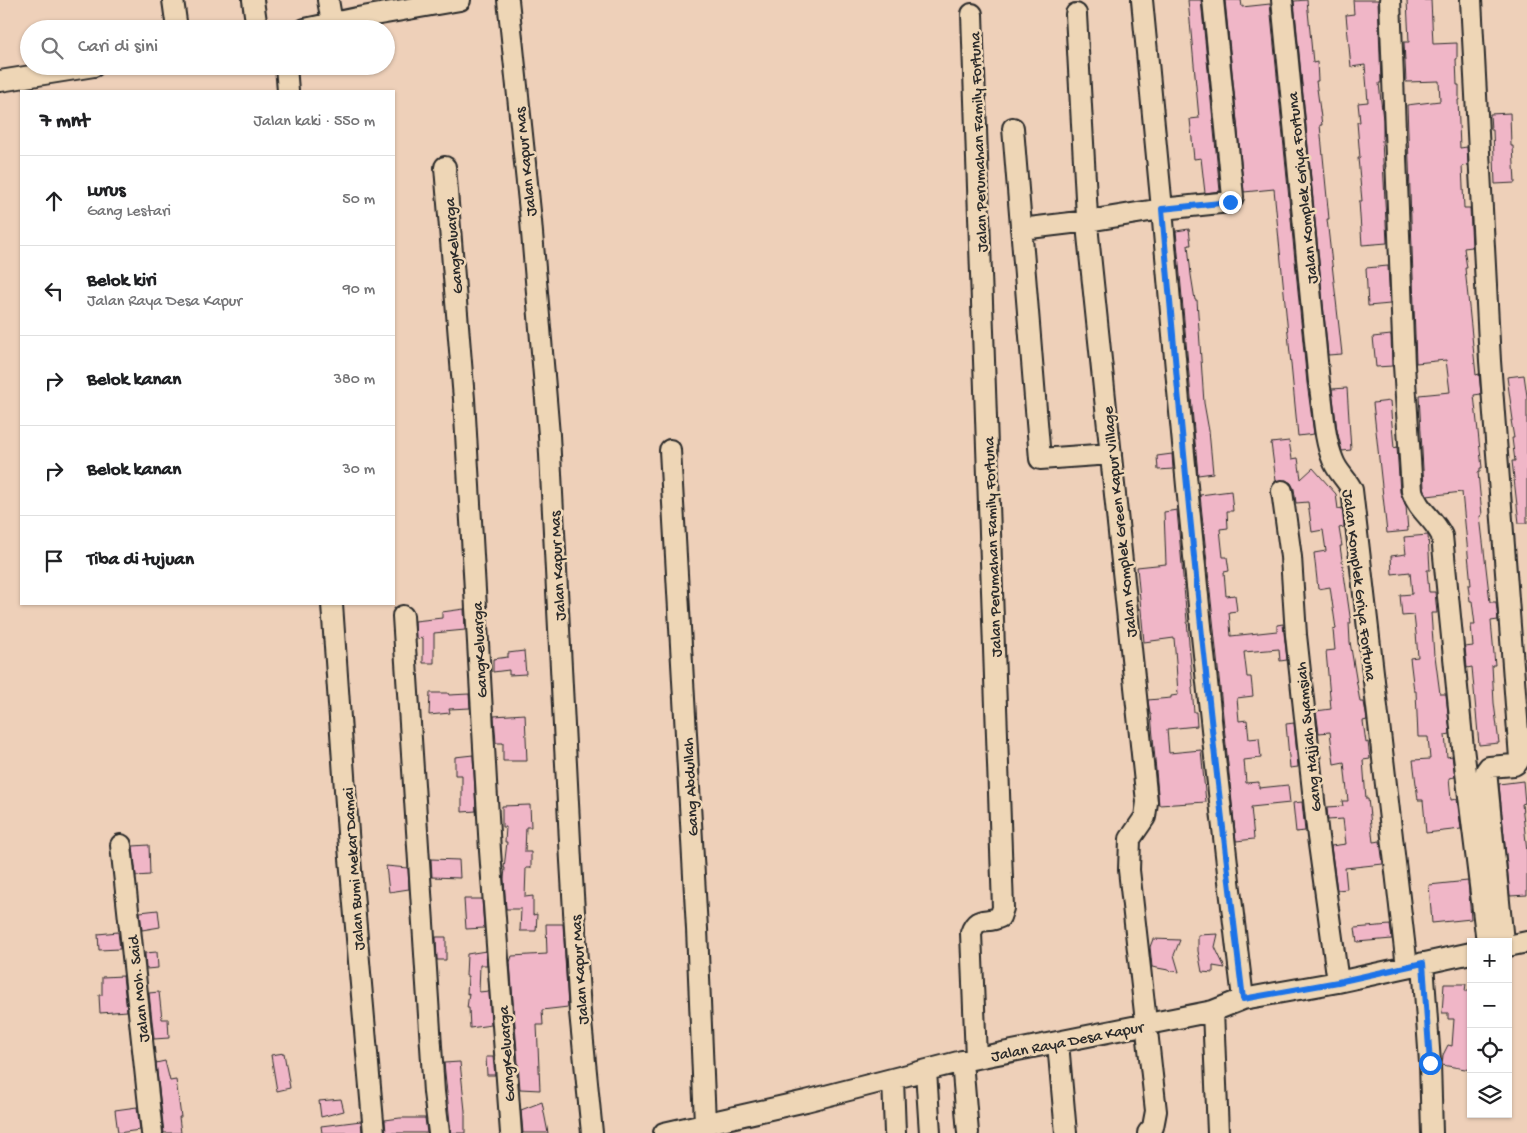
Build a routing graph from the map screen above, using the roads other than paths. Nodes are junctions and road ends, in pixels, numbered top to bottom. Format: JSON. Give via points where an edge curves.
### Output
{"nodes":[{"id":1,"x":173,"y":0,"type":"edge"},
{"id":2,"x":253,"y":0,"type":"edge"},
{"id":3,"x":328,"y":0,"type":"edge"},
{"id":4,"x":460,"y":0,"type":"edge"},
{"id":5,"x":508,"y":0,"type":"edge"},
{"id":6,"x":1142,"y":0,"type":"edge"},
{"id":7,"x":1214,"y":0,"type":"edge"},
{"id":8,"x":1282,"y":0,"type":"edge"},
{"id":9,"x":1390,"y":0,"type":"edge"},
{"id":10,"x":1471,"y":0,"type":"edge"},
{"id":11,"x":972,"y":14,"type":"dead end"},
{"id":12,"x":1076,"y":14,"type":"dead end"},
{"id":13,"x":176,"y":20,"type":"edge"},
{"id":14,"x":256,"y":20,"type":"edge"},
{"id":15,"x":331,"y":20,"type":"edge"},
{"id":16,"x":349,"y":20,"type":"edge"},
{"id":17,"x":38,"y":75,"type":"edge"},
{"id":18,"x":287,"y":75,"type":"edge"},
{"id":19,"x":0,"y":81,"type":"edge"},
{"id":20,"x":288,"y":90,"type":"edge"},
{"id":21,"x":1013,"y":128,"type":"dead end"},
{"id":22,"x":445,"y":167,"type":"dead end"},
{"id":23,"x":1162,"y":209,"type":"junction"},
{"id":24,"x":1088,"y":221,"type":"junction"},
{"id":25,"x":1021,"y":229,"type":"junction"},
{"id":26,"x":670,"y":450,"type":"dead end"},
{"id":27,"x":1112,"y":454,"type":"junction"},
{"id":28,"x":1282,"y":491,"type":"dead end"},
{"id":29,"x":332,"y":605,"type":"edge"},
{"id":30,"x":404,"y":616,"type":"dead end"},
{"id":31,"x":121,"y":845,"type":"dead end"},
{"id":32,"x":1487,"y":938,"type":"edge"},
{"id":33,"x":1503,"y":938,"type":"edge"},
{"id":34,"x":1527,"y":942,"type":"edge"},
{"id":35,"x":1512,"y":945,"type":"edge"},
{"id":36,"x":1467,"y":954,"type":"edge"},
{"id":37,"x":1415,"y":965,"type":"junction"},
{"id":38,"x":1338,"y":982,"type":"junction"},
{"id":39,"x":1243,"y":999,"type":"junction"},
{"id":40,"x":1213,"y":1011,"type":"junction"},
{"id":41,"x":1146,"y":1024,"type":"junction"},
{"id":42,"x":1058,"y":1043,"type":"junction"},
{"id":43,"x":969,"y":1060,"type":"junction"},
{"id":44,"x":926,"y":1071,"type":"junction"},
{"id":45,"x":893,"y":1079,"type":"junction"},
{"id":46,"x":705,"y":1123,"type":"junction"},
{"id":47,"x":677,"y":1132,"type":"edge"},
{"id":48,"x":152,"y":1133,"type":"edge"},
{"id":49,"x":374,"y":1133,"type":"edge"},
{"id":50,"x":439,"y":1133,"type":"edge"},
{"id":51,"x":511,"y":1133,"type":"edge"},
{"id":52,"x":592,"y":1133,"type":"edge"},
{"id":53,"x":895,"y":1133,"type":"edge"},
{"id":54,"x":930,"y":1133,"type":"edge"},
{"id":55,"x":968,"y":1133,"type":"edge"},
{"id":56,"x":1066,"y":1133,"type":"edge"},
{"id":57,"x":1148,"y":1133,"type":"edge"},
{"id":58,"x":1218,"y":1133,"type":"edge"},
{"id":59,"x":1432,"y":1133,"type":"edge"}],
"edges":[{"from":1,"to":13,"type":"street"},
{"from":2,"to":14,"type":"street"},
{"from":3,"to":15,"type":"street"},
{"from":4,"to":16,"type":"street"},
{"from":5,"to":52,"type":"street","name":"Jalan Kapur Mas","via":[[549,435],[580,1012]]},
{"from":6,"to":23,"type":"street"},
{"from":7,"to":23,"type":"street","via":[[1233,197],[1230,202]]},
{"from":8,"to":37,"type":"street","name":"Jalan Komplek Griya Fortuna","via":[[1319,382],[1333,460],[1352,490]]},
{"from":9,"to":32,"type":"street","via":[[1403,355],[1412,491],[1416,502],[1442,536],[1463,748]]},
{"from":10,"to":33,"type":"street","via":[[1491,371],[1520,758],[1517,763],[1489,767],[1486,771]]},
{"from":11,"to":43,"type":"street","name":"Jalan Perumahan Family Fortuna","via":[[1003,908],[1000,917],[978,922],[971,933]]},
{"from":12,"to":24,"type":"street","name":"Jalan Komplek Green Kapur Village"},
{"from":17,"to":19,"type":"street"},
{"from":18,"to":20,"type":"street"},
{"from":21,"to":25,"type":"street"},
{"from":22,"to":51,"type":"street","name":"GangKeluarga","via":[[464,399],[490,851]]},
{"from":23,"to":24,"type":"street"},
{"from":23,"to":39,"type":"street","via":[[1179,412]]},
{"from":24,"to":25,"type":"street"},
{"from":24,"to":27,"type":"street","name":"Jalan Komplek Green Kapur Village"},
{"from":25,"to":27,"type":"street","via":[[1040,459]]},
{"from":26,"to":46,"type":"street","name":"Gang Abdullah"},
{"from":27,"to":41,"type":"street","name":"Jalan Komplek Green Kapur Village","via":[[1147,802],[1144,817],[1130,839],[1129,870]]},
{"from":28,"to":38,"type":"street","name":"Gang Hajjah Syamsiah","via":[[1316,827]]},
{"from":29,"to":49,"type":"street","name":"Jalan Bumi Mekar Damai"},
{"from":30,"to":50,"type":"street"},
{"from":31,"to":48,"type":"street","name":"Jalan Moh. Said"},
{"from":34,"to":35,"type":"street"},
{"from":36,"to":37,"type":"street","name":"Jalan Raya Desa Kapur"},
{"from":37,"to":38,"type":"street","name":"Jalan Raya Desa Kapur"},
{"from":37,"to":59,"type":"street","name":"Jalan Komplek Griya Fortuna","via":[[1430,1063]]},
{"from":38,"to":39,"type":"street","name":"Jalan Raya Desa Kapur"},
{"from":39,"to":40,"type":"street","name":"Jalan Raya Desa Kapur"},
{"from":40,"to":41,"type":"street","name":"Jalan Raya Desa Kapur"},
{"from":40,"to":58,"type":"street"},
{"from":41,"to":42,"type":"street","name":"Jalan Raya Desa Kapur"},
{"from":41,"to":57,"type":"street","name":"Jalan Komplek Green Kapur Village","via":[[1156,1112],[1154,1127]]},
{"from":42,"to":43,"type":"street","name":"Jalan Raya Desa Kapur"},
{"from":42,"to":56,"type":"street"},
{"from":43,"to":44,"type":"street","name":"Jalan Raya Desa Kapur"},
{"from":43,"to":55,"type":"street"},
{"from":44,"to":45,"type":"street","name":"Jalan Raya Desa Kapur"},
{"from":44,"to":54,"type":"street"},
{"from":45,"to":46,"type":"street","name":"Jalan Raya Desa Kapur","via":[[806,1102]]},
{"from":45,"to":53,"type":"street"},
{"from":46,"to":47,"type":"street","name":"Jalan Raya Desa Kapur"}]}
